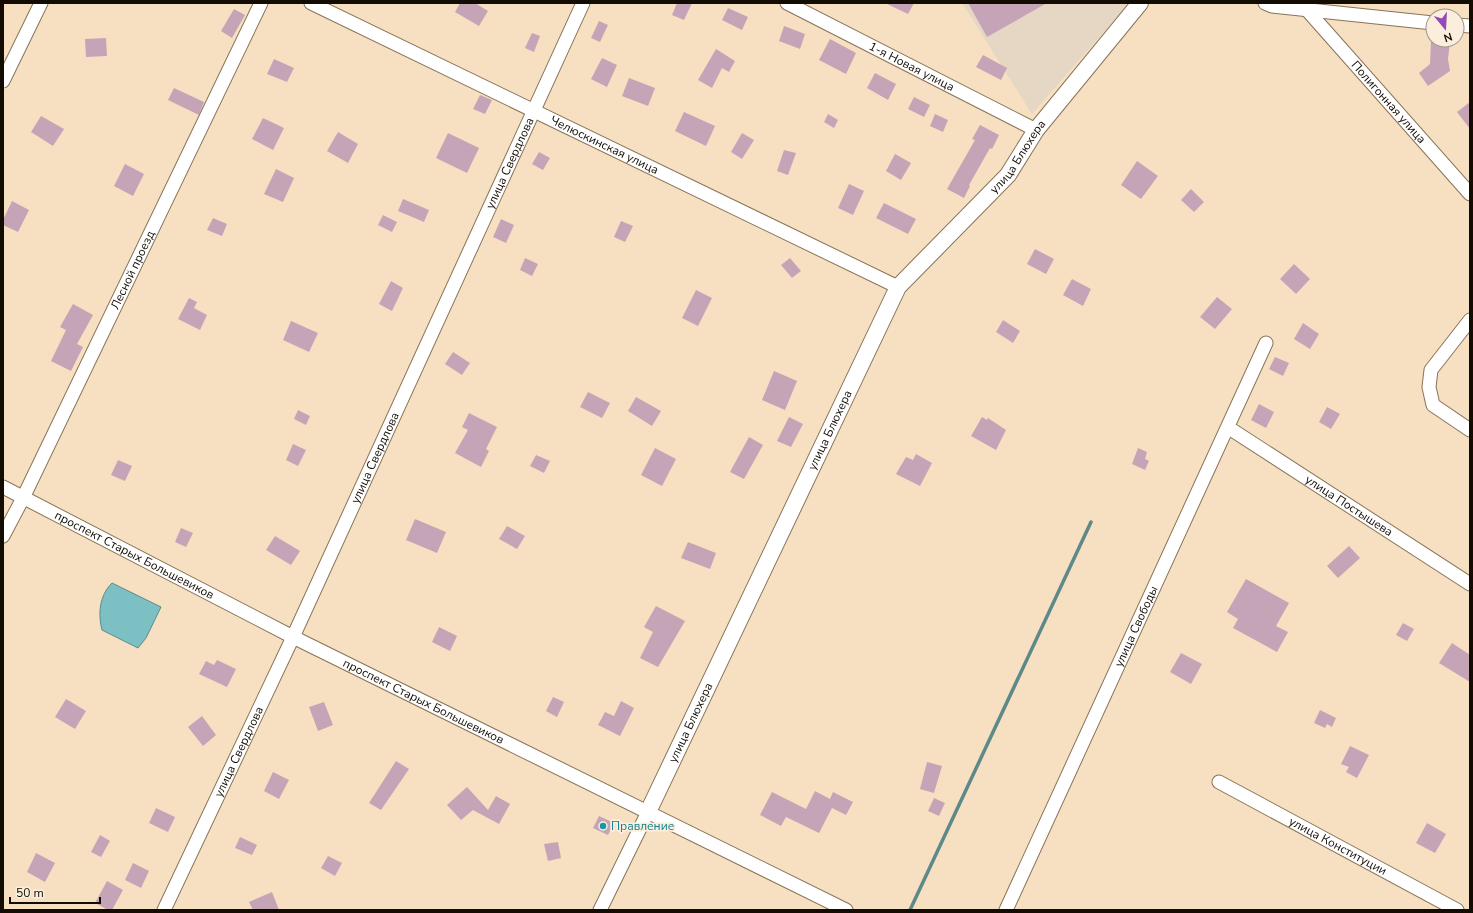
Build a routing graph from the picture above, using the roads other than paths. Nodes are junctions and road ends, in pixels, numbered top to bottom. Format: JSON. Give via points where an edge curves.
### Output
{"nodes":[{"id":1,"x":41,"y":3,"type":"edge"},
{"id":2,"x":261,"y":3,"type":"edge"},
{"id":3,"x":311,"y":3,"type":"edge"},
{"id":4,"x":583,"y":3,"type":"edge"},
{"id":5,"x":787,"y":3,"type":"edge"},
{"id":6,"x":1140,"y":3,"type":"edge"},
{"id":7,"x":1265,"y":3,"type":"edge"},
{"id":8,"x":1307,"y":10,"type":"junction"},
{"id":9,"x":1425,"y":22,"type":"edge"},
{"id":10,"x":3,"y":81,"type":"edge"},
{"id":11,"x":533,"y":110,"type":"junction"},
{"id":12,"x":1036,"y":130,"type":"junction"},
{"id":13,"x":1470,"y":194,"type":"edge"},
{"id":14,"x":898,"y":287,"type":"junction"},
{"id":15,"x":1470,"y":320,"type":"edge"},
{"id":16,"x":1266,"y":343,"type":"dead end"},
{"id":17,"x":1228,"y":428,"type":"junction"},
{"id":18,"x":1470,"y":430,"type":"edge"},
{"id":19,"x":3,"y":487,"type":"edge"},
{"id":20,"x":23,"y":498,"type":"junction"},
{"id":21,"x":3,"y":536,"type":"edge"},
{"id":22,"x":1470,"y":584,"type":"edge"},
{"id":23,"x":293,"y":637,"type":"junction"},
{"id":24,"x":1219,"y":782,"type":"dead end"},
{"id":25,"x":648,"y":812,"type":"junction"},
{"id":26,"x":1453,"y":909,"type":"edge"},
{"id":27,"x":164,"y":910,"type":"edge"},
{"id":28,"x":600,"y":910,"type":"edge"},
{"id":29,"x":846,"y":910,"type":"edge"},
{"id":30,"x":1006,"y":910,"type":"edge"}],
"edges":[{"from":1,"to":10,"type":"street"},
{"from":2,"to":20,"type":"street","name":"Лесной проезд"},
{"from":3,"to":11,"type":"street","name":"Челюскинская улица"},
{"from":4,"to":11,"type":"street","name":"улица Свердлова"},
{"from":5,"to":12,"type":"street","name":"1-я Новая улица"},
{"from":6,"to":12,"type":"street","name":"улица Блюхера"},
{"from":7,"to":8,"type":"street"},
{"from":8,"to":9,"type":"street"},
{"from":8,"to":13,"type":"street","name":"Полигонная улица"},
{"from":11,"to":14,"type":"street","name":"Челюскинская улица"},
{"from":11,"to":23,"type":"street","name":"улица Свердлова"},
{"from":12,"to":14,"type":"street","name":"улица Блюхера","via":[[1008,175]]},
{"from":14,"to":25,"type":"street","name":"улица Блюхера"},
{"from":15,"to":18,"type":"street","via":[[1431,370],[1429,387],[1433,405]]},
{"from":16,"to":17,"type":"street","name":"улица Свободы"},
{"from":17,"to":22,"type":"street","name":"улица Постышева"},
{"from":17,"to":30,"type":"street","name":"улица Свободы"},
{"from":19,"to":20,"type":"street","name":"проспект Старых Большевиков"},
{"from":20,"to":21,"type":"street","name":"Лесной проезд"},
{"from":20,"to":23,"type":"street","name":"проспект Старых Большевиков"},
{"from":23,"to":25,"type":"street","name":"проспект Старых Большевиков"},
{"from":23,"to":27,"type":"street","name":"улица Свердлова"},
{"from":24,"to":26,"type":"street","name":"улица Конституции"},
{"from":25,"to":28,"type":"street","name":"улица Блюхера"},
{"from":25,"to":29,"type":"street","name":"проспект Старых Большевиков"}]}
